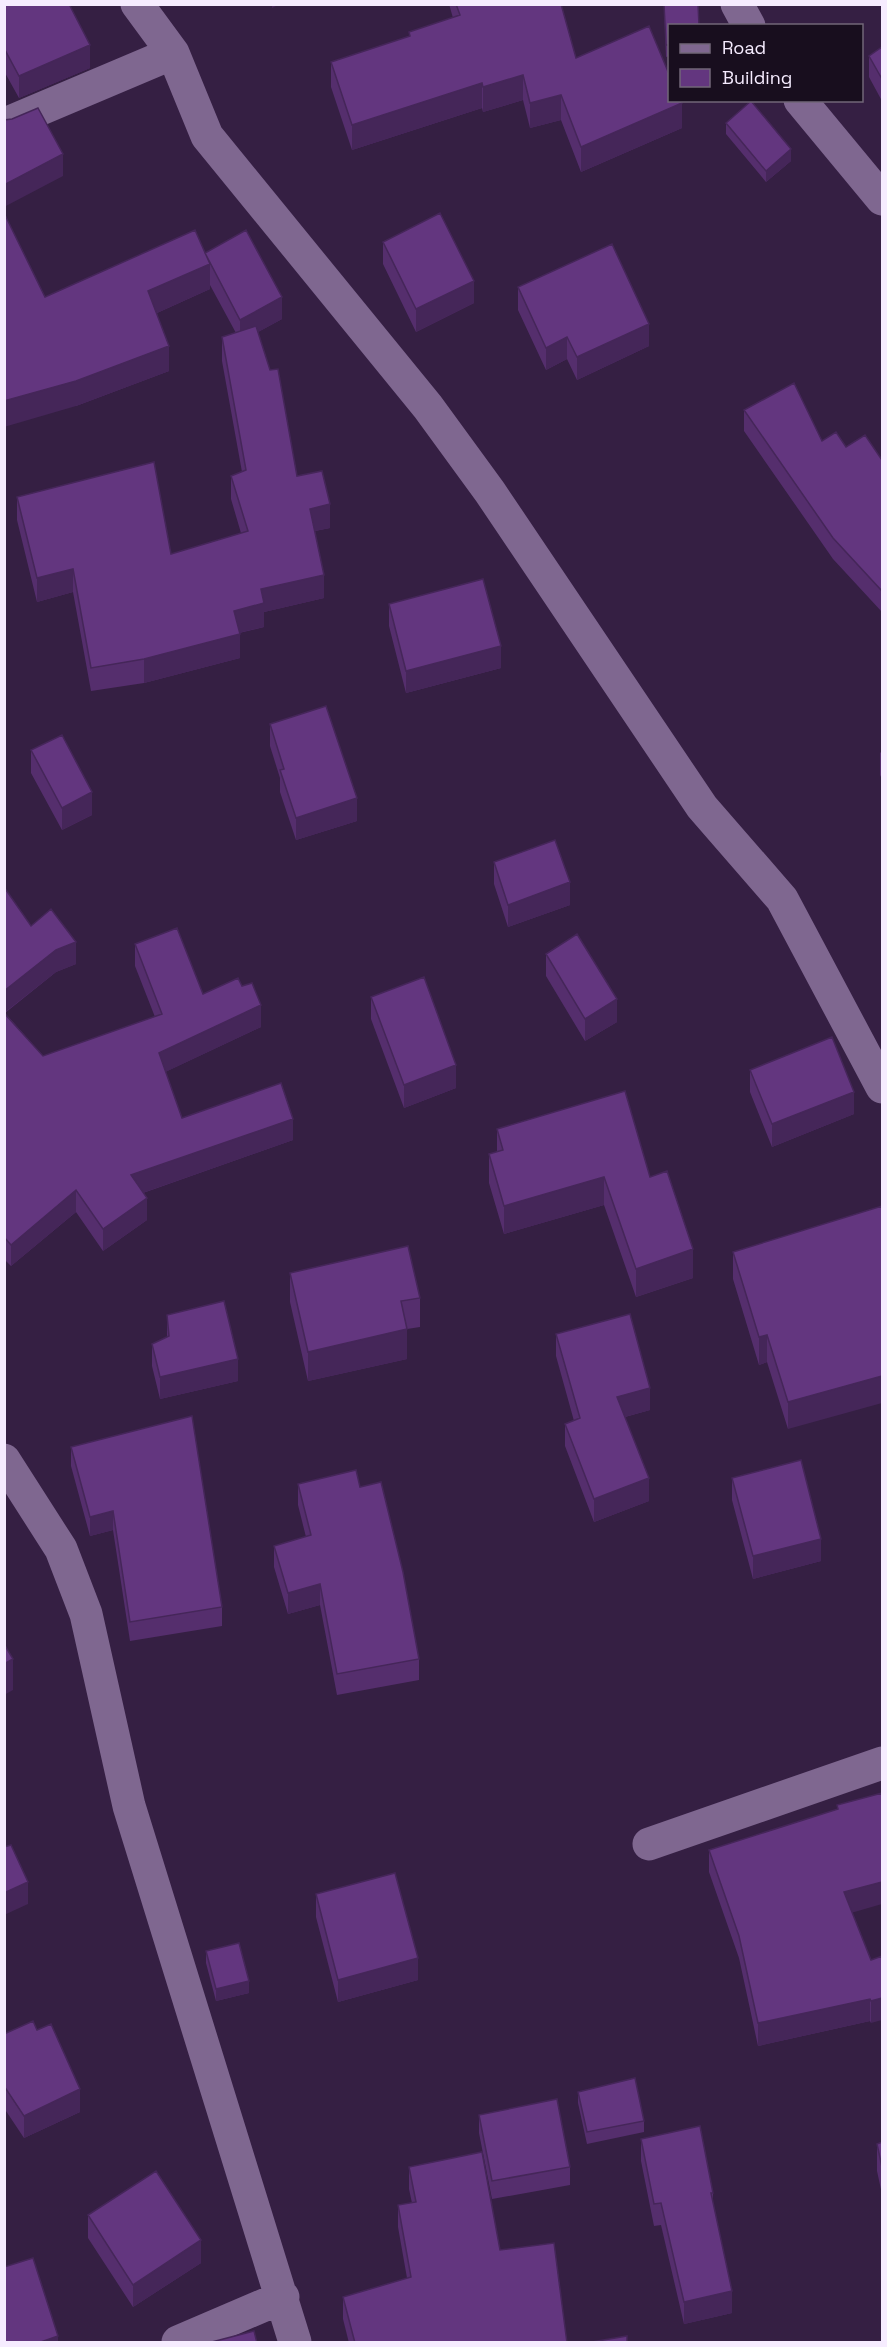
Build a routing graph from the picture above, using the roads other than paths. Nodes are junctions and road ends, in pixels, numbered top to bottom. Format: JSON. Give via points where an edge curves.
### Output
{"nodes":[{"id":1,"x":137,"y":4,"type":"edge"},
{"id":2,"x":737,"y":4,"type":"edge"},
{"id":3,"x":748,"y":24,"type":"edge"},
{"id":4,"x":172,"y":52,"type":"junction"},
{"id":5,"x":802,"y":102,"type":"edge"},
{"id":6,"x":5,"y":124,"type":"edge"},
{"id":7,"x":882,"y":199,"type":"edge"},
{"id":8,"x":882,"y":1087,"type":"edge"},
{"id":9,"x":4,"y":1460,"type":"edge"},
{"id":10,"x":882,"y":1763,"type":"edge"},
{"id":11,"x":649,"y":1844,"type":"dead end"},
{"id":12,"x":283,"y":2297,"type":"junction"},
{"id":13,"x":178,"y":2343,"type":"edge"},
{"id":14,"x":295,"y":2343,"type":"edge"}],
"edges":[{"from":1,"to":4,"type":"street"},
{"from":2,"to":3,"type":"street"},
{"from":4,"to":6,"type":"street"},
{"from":4,"to":8,"type":"street","via":[[207,136],[428,407],[490,492],[702,807],[782,899]]},
{"from":5,"to":7,"type":"street"},
{"from":9,"to":12,"type":"street","via":[[61,1549],[86,1614],[129,1806]]},
{"from":10,"to":11,"type":"street"},
{"from":12,"to":13,"type":"street"},
{"from":12,"to":14,"type":"street"}]}
